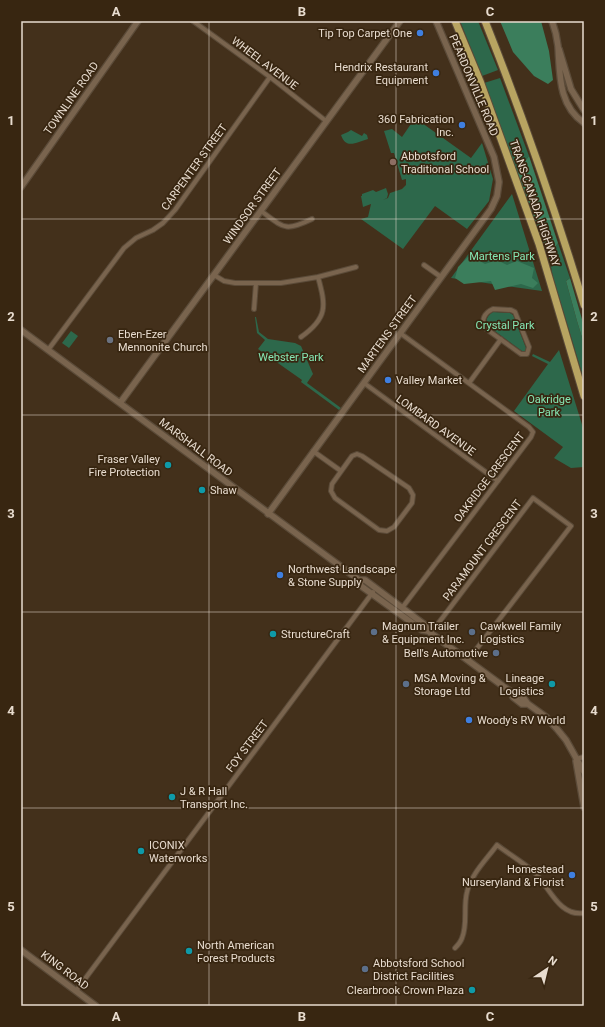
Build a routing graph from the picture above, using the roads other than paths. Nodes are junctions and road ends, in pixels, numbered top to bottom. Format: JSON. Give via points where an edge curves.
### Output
{"nodes":[{"id":1,"x":138,"y":21,"type":"edge"},
{"id":2,"x":193,"y":21,"type":"edge"},
{"id":3,"x":400,"y":21,"type":"edge"},
{"id":4,"x":436,"y":21,"type":"edge"},
{"id":5,"x":456,"y":21,"type":"edge"},
{"id":6,"x":485,"y":21,"type":"edge"},
{"id":7,"x":552,"y":21,"type":"edge"},
{"id":8,"x":558,"y":46,"type":"junction"},
{"id":9,"x":270,"y":77,"type":"junction"},
{"id":10,"x":584,"y":110,"type":"edge"},
{"id":11,"x":326,"y":122,"type":"junction"},
{"id":12,"x":584,"y":123,"type":"edge"},
{"id":13,"x":494,"y":157,"type":"joint"},
{"id":14,"x":21,"y":187,"type":"edge"},
{"id":15,"x":261,"y":211,"type":"junction"},
{"id":16,"x":312,"y":220,"type":"dead end"},
{"id":17,"x":424,"y":265,"type":"dead end"},
{"id":18,"x":356,"y":267,"type":"dead end"},
{"id":19,"x":214,"y":275,"type":"junction"},
{"id":20,"x":318,"y":276,"type":"junction"},
{"id":21,"x":441,"y":277,"type":"junction"},
{"id":22,"x":256,"y":283,"type":"junction"},
{"id":23,"x":584,"y":305,"type":"edge"},
{"id":24,"x":254,"y":309,"type":"dead end"},
{"id":25,"x":21,"y":330,"type":"edge"},
{"id":26,"x":400,"y":333,"type":"junction"},
{"id":27,"x":301,"y":337,"type":"dead end"},
{"id":28,"x":501,"y":339,"type":"junction"},
{"id":29,"x":48,"y":350,"type":"junction"},
{"id":30,"x":469,"y":383,"type":"junction"},
{"id":31,"x":364,"y":384,"type":"junction"},
{"id":32,"x":584,"y":396,"type":"edge"},
{"id":33,"x":120,"y":403,"type":"junction"},
{"id":34,"x":314,"y":452,"type":"junction"},
{"id":35,"x":341,"y":471,"type":"junction"},
{"id":36,"x":498,"y":481,"type":"junction"},
{"id":37,"x":268,"y":514,"type":"junction"},
{"id":38,"x":373,"y":591,"type":"junction"},
{"id":39,"x":402,"y":608,"type":"junction"},
{"id":40,"x":430,"y":632,"type":"junction"},
{"id":41,"x":468,"y":660,"type":"junction"},
{"id":42,"x":584,"y":757,"type":"edge"},
{"id":43,"x":576,"y":759,"type":"junction"},
{"id":44,"x":584,"y":772,"type":"edge"},
{"id":45,"x":580,"y":784,"type":"junction"},
{"id":46,"x":584,"y":795,"type":"edge"},
{"id":47,"x":584,"y":807,"type":"edge"},
{"id":48,"x":584,"y":913,"type":"edge"},
{"id":49,"x":455,"y":948,"type":"dead end"},
{"id":50,"x":21,"y":950,"type":"edge"},
{"id":51,"x":76,"y":991,"type":"junction"},
{"id":52,"x":96,"y":1006,"type":"edge"}],
"edges":[{"from":1,"to":14,"type":"street","name":"TOWNLINE ROAD"},
{"from":2,"to":9,"type":"street","name":"WHEEL AVENUE"},
{"from":3,"to":11,"type":"street","name":"WINDSOR STREET"},
{"from":4,"to":13,"type":"street","name":"PEARDONVILLE ROAD"},
{"from":5,"to":32,"type":"highway","name":"TRANS-CANADA HIGHWAY","via":[[539,244]]},
{"from":6,"to":23,"type":"highway","name":"TRANS-CANADA HIGHWAY","via":[[565,242]]},
{"from":7,"to":8,"type":"street"},
{"from":8,"to":10,"type":"street","via":[[571,89]]},
{"from":8,"to":12,"type":"street","via":[[559,75],[563,93],[568,105]]},
{"from":9,"to":11,"type":"street","name":"WHEEL AVENUE"},
{"from":9,"to":29,"type":"street","name":"CARPENTER STREET","via":[[175,210],[163,223],[124,248]]},
{"from":11,"to":15,"type":"street","name":"WINDSOR STREET"},
{"from":13,"to":21,"type":"street","name":"MARTENS STREET","via":[[499,182],[497,196],[491,209]]},
{"from":15,"to":16,"type":"street","via":[[286,227],[298,226]]},
{"from":15,"to":19,"type":"street","name":"WINDSOR STREET"},
{"from":17,"to":21,"type":"street"},
{"from":18,"to":20,"type":"street"},
{"from":19,"to":22,"type":"street","via":[[229,282]]},
{"from":19,"to":33,"type":"street","name":"WINDSOR STREET"},
{"from":20,"to":22,"type":"street","via":[[289,282]]},
{"from":20,"to":27,"type":"street","via":[[324,307],[312,330]]},
{"from":21,"to":26,"type":"street","name":"MARTENS STREET"},
{"from":22,"to":24,"type":"street"},
{"from":25,"to":29,"type":"street","name":"MARSHALL ROAD"},
{"from":26,"to":30,"type":"street","name":"OAKRIDGE CRESCENT"},
{"from":26,"to":31,"type":"street","name":"MARTENS STREET"},
{"from":28,"to":28,"type":"street","via":[[521,354],[527,354],[529,351],[515,312],[489,310],[483,324]]},
{"from":28,"to":30,"type":"street"},
{"from":29,"to":33,"type":"street","name":"MARSHALL ROAD"},
{"from":30,"to":36,"type":"street","name":"OAKRIDGE CRESCENT","via":[[529,426],[532,432],[531,437]]},
{"from":31,"to":34,"type":"street","name":"MARTENS STREET"},
{"from":31,"to":36,"type":"street","name":"LOMBARD AVENUE"},
{"from":33,"to":37,"type":"street","name":"MARSHALL ROAD"},
{"from":34,"to":35,"type":"street"},
{"from":34,"to":37,"type":"street","name":"MARTENS STREET"},
{"from":35,"to":35,"type":"street","via":[[332,484],[331,491],[335,498],[379,530],[387,531],[394,527],[412,503],[413,495],[409,488],[362,456],[352,456]]},
{"from":36,"to":39,"type":"street","name":"OAKRIDGE CRESCENT"},
{"from":37,"to":38,"type":"street","name":"MARSHALL ROAD","via":[[359,580],[365,580]]},
{"from":38,"to":39,"type":"street","name":"MARSHALL ROAD"},
{"from":38,"to":40,"type":"street","name":"MARSHALL ROAD","via":[[422,630]]},
{"from":38,"to":51,"type":"street","name":"FOY STREET"},
{"from":39,"to":40,"type":"street","name":"MARSHALL ROAD","via":[[425,625]]},
{"from":40,"to":41,"type":"street","name":"MARSHALL ROAD"},
{"from":40,"to":41,"type":"street","name":"PARAMOUNT CRESCENT","via":[[533,498],[571,526]]},
{"from":41,"to":43,"type":"street","name":"MARSHALL ROAD","via":[[511,692],[517,692],[546,717],[566,740]]},
{"from":42,"to":43,"type":"street"},
{"from":43,"to":44,"type":"street","name":"MARSHALL ROAD"},
{"from":43,"to":45,"type":"street","name":"MARSHALL ROAD"},
{"from":45,"to":46,"type":"street"},
{"from":45,"to":47,"type":"street","name":"MARSHALL ROAD"},
{"from":48,"to":49,"type":"street","via":[[563,908],[533,871],[497,845],[473,877],[467,891],[464,931]]},
{"from":50,"to":51,"type":"street","name":"KING ROAD"},
{"from":51,"to":52,"type":"street","name":"KING ROAD"}]}
